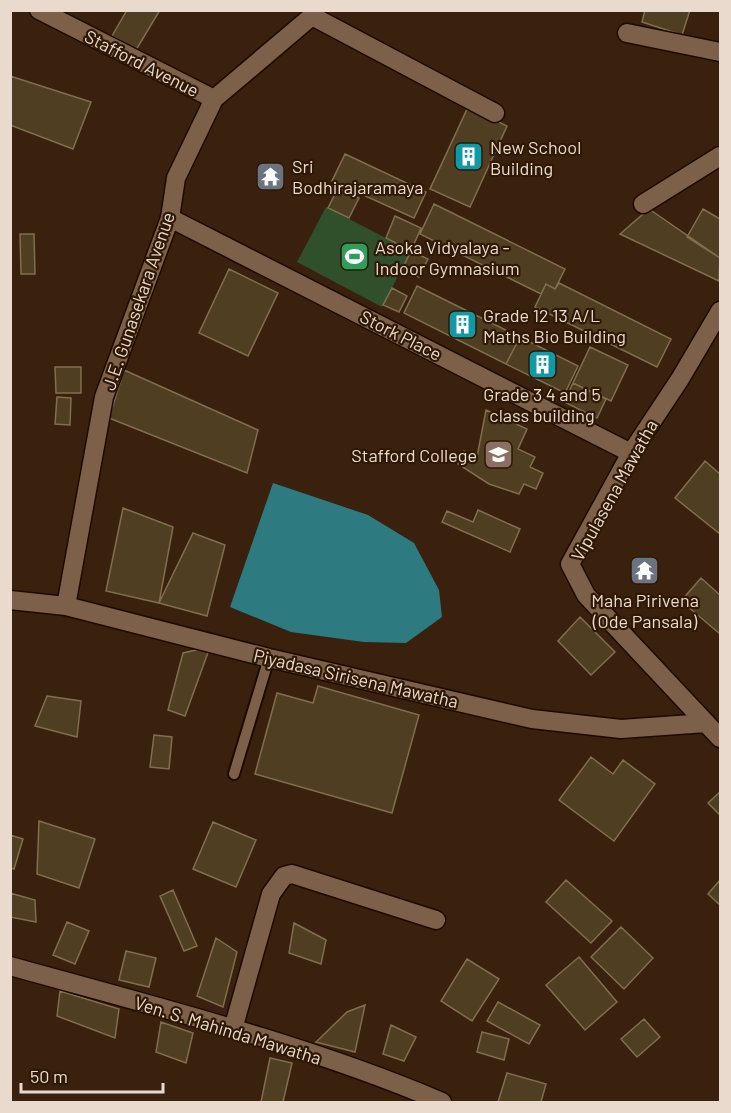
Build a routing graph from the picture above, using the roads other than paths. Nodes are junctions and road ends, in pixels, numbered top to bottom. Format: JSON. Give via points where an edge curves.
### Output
{"nodes":[{"id":1,"x":39,"y":10,"type":"edge"},
{"id":2,"x":313,"y":13,"type":"edge"},
{"id":3,"x":627,"y":33,"type":"dead end"},
{"id":4,"x":720,"y":52,"type":"edge"},
{"id":5,"x":214,"y":99,"type":"junction"},
{"id":6,"x":495,"y":113,"type":"dead end"},
{"id":7,"x":720,"y":156,"type":"edge"},
{"id":8,"x":643,"y":204,"type":"dead end"},
{"id":9,"x":170,"y":218,"type":"junction"},
{"id":10,"x":720,"y":310,"type":"edge"},
{"id":11,"x":632,"y":453,"type":"junction"},
{"id":12,"x":10,"y":600,"type":"edge"},
{"id":13,"x":66,"y":606,"type":"junction"},
{"id":14,"x":269,"y":658,"type":"junction"},
{"id":15,"x":706,"y":723,"type":"junction"},
{"id":16,"x":720,"y":738,"type":"edge"},
{"id":17,"x":234,"y":774,"type":"dead end"},
{"id":18,"x":436,"y":920,"type":"dead end"},
{"id":19,"x":10,"y":966,"type":"edge"},
{"id":20,"x":233,"y":1029,"type":"junction"},
{"id":21,"x":442,"y":1102,"type":"edge"}],
"edges":[{"from":1,"to":5,"type":"street","name":"Stafford Avenue"},
{"from":2,"to":5,"type":"street","name":"J.E. Gunasekara Avenue"},
{"from":2,"to":6,"type":"street"},
{"from":3,"to":4,"type":"street"},
{"from":5,"to":9,"type":"street","name":"J.E. Gunasekara Avenue","via":[[176,178]]},
{"from":7,"to":8,"type":"street"},
{"from":9,"to":11,"type":"street","name":"Stork Place"},
{"from":9,"to":13,"type":"street","name":"J.E. Gunasekara Avenue","via":[[104,398]]},
{"from":10,"to":11,"type":"street","name":"Vipulasena Mawatha"},
{"from":11,"to":15,"type":"street","name":"Vipulasena Mawatha","via":[[570,564],[586,596]]},
{"from":12,"to":13,"type":"street","name":"Piyadasa Sirisena Mawatha"},
{"from":13,"to":14,"type":"street","name":"Piyadasa Sirisena Mawatha"},
{"from":14,"to":15,"type":"street","name":"Piyadasa Sirisena Mawatha","via":[[532,719],[621,729]]},
{"from":14,"to":17,"type":"lane"},
{"from":15,"to":16,"type":"street","name":"Vipulasena Mawatha"},
{"from":18,"to":20,"type":"street","via":[[292,874],[284,876],[271,894]]},
{"from":19,"to":20,"type":"street","name":"Ven. S. Mahinda Mawatha"},
{"from":20,"to":21,"type":"street","name":"Ven. S. Mahinda Mawatha"}]}
